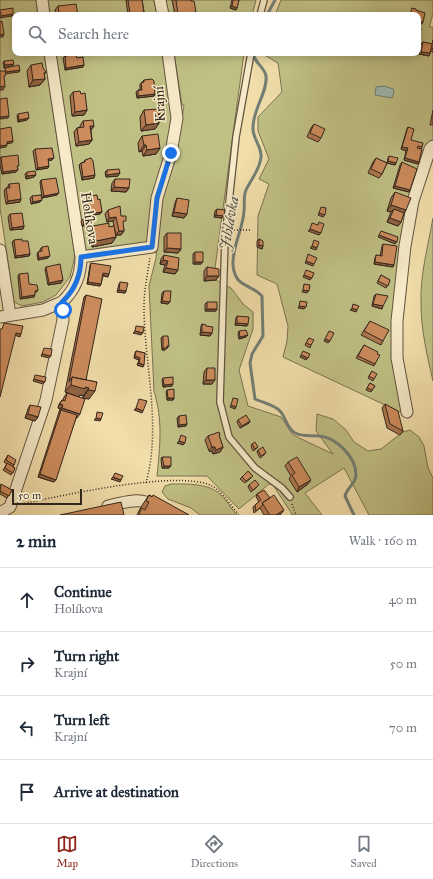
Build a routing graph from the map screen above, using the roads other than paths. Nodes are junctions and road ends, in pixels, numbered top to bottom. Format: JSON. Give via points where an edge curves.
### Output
{"nodes":[{"id":1,"x":42,"y":0,"type":"edge"},
{"id":2,"x":160,"y":0,"type":"edge"},
{"id":3,"x":264,"y":0,"type":"edge"},
{"id":4,"x":44,"y":12,"type":"edge"},
{"id":5,"x":162,"y":12,"type":"edge"},
{"id":6,"x":261,"y":12,"type":"edge"},
{"id":7,"x":50,"y":56,"type":"edge"},
{"id":8,"x":168,"y":56,"type":"edge"},
{"id":9,"x":250,"y":56,"type":"edge"},
{"id":10,"x":433,"y":146,"type":"edge"},
{"id":11,"x":0,"y":250,"type":"edge"},
{"id":12,"x":81,"y":257,"type":"junction"},
{"id":13,"x":62,"y":302,"type":"junction"},
{"id":14,"x":5,"y":316,"type":"edge"},
{"id":15,"x":407,"y":412,"type":"dead end"},
{"id":16,"x":290,"y":497,"type":"road end"},
{"id":17,"x":96,"y":508,"type":"edge"},
{"id":18,"x":0,"y":513,"type":"edge"},
{"id":19,"x":174,"y":515,"type":"edge"}],
"edges":[{"from":1,"to":4,"type":"street"},
{"from":2,"to":5,"type":"street"},
{"from":3,"to":6,"type":"lane"},
{"from":7,"to":12,"type":"street","name":"Holíkova"},
{"from":8,"to":12,"type":"street","name":"Krajní","via":[[177,118],[171,153],[157,198],[152,247]]},
{"from":9,"to":16,"type":"lane","via":[[236,137],[226,239],[220,402],[228,437],[255,468]]},
{"from":10,"to":15,"type":"street","via":[[413,201],[397,314],[397,358]]},
{"from":11,"to":14,"type":"street"},
{"from":12,"to":13,"type":"street","name":"Holíkova","via":[[76,282]]},
{"from":13,"to":14,"type":"street","via":[[44,310]]},
{"from":13,"to":18,"type":"street","via":[[63,320],[46,400],[10,507]]},
{"from":17,"to":19,"type":"street","via":[[145,500]]}]}
